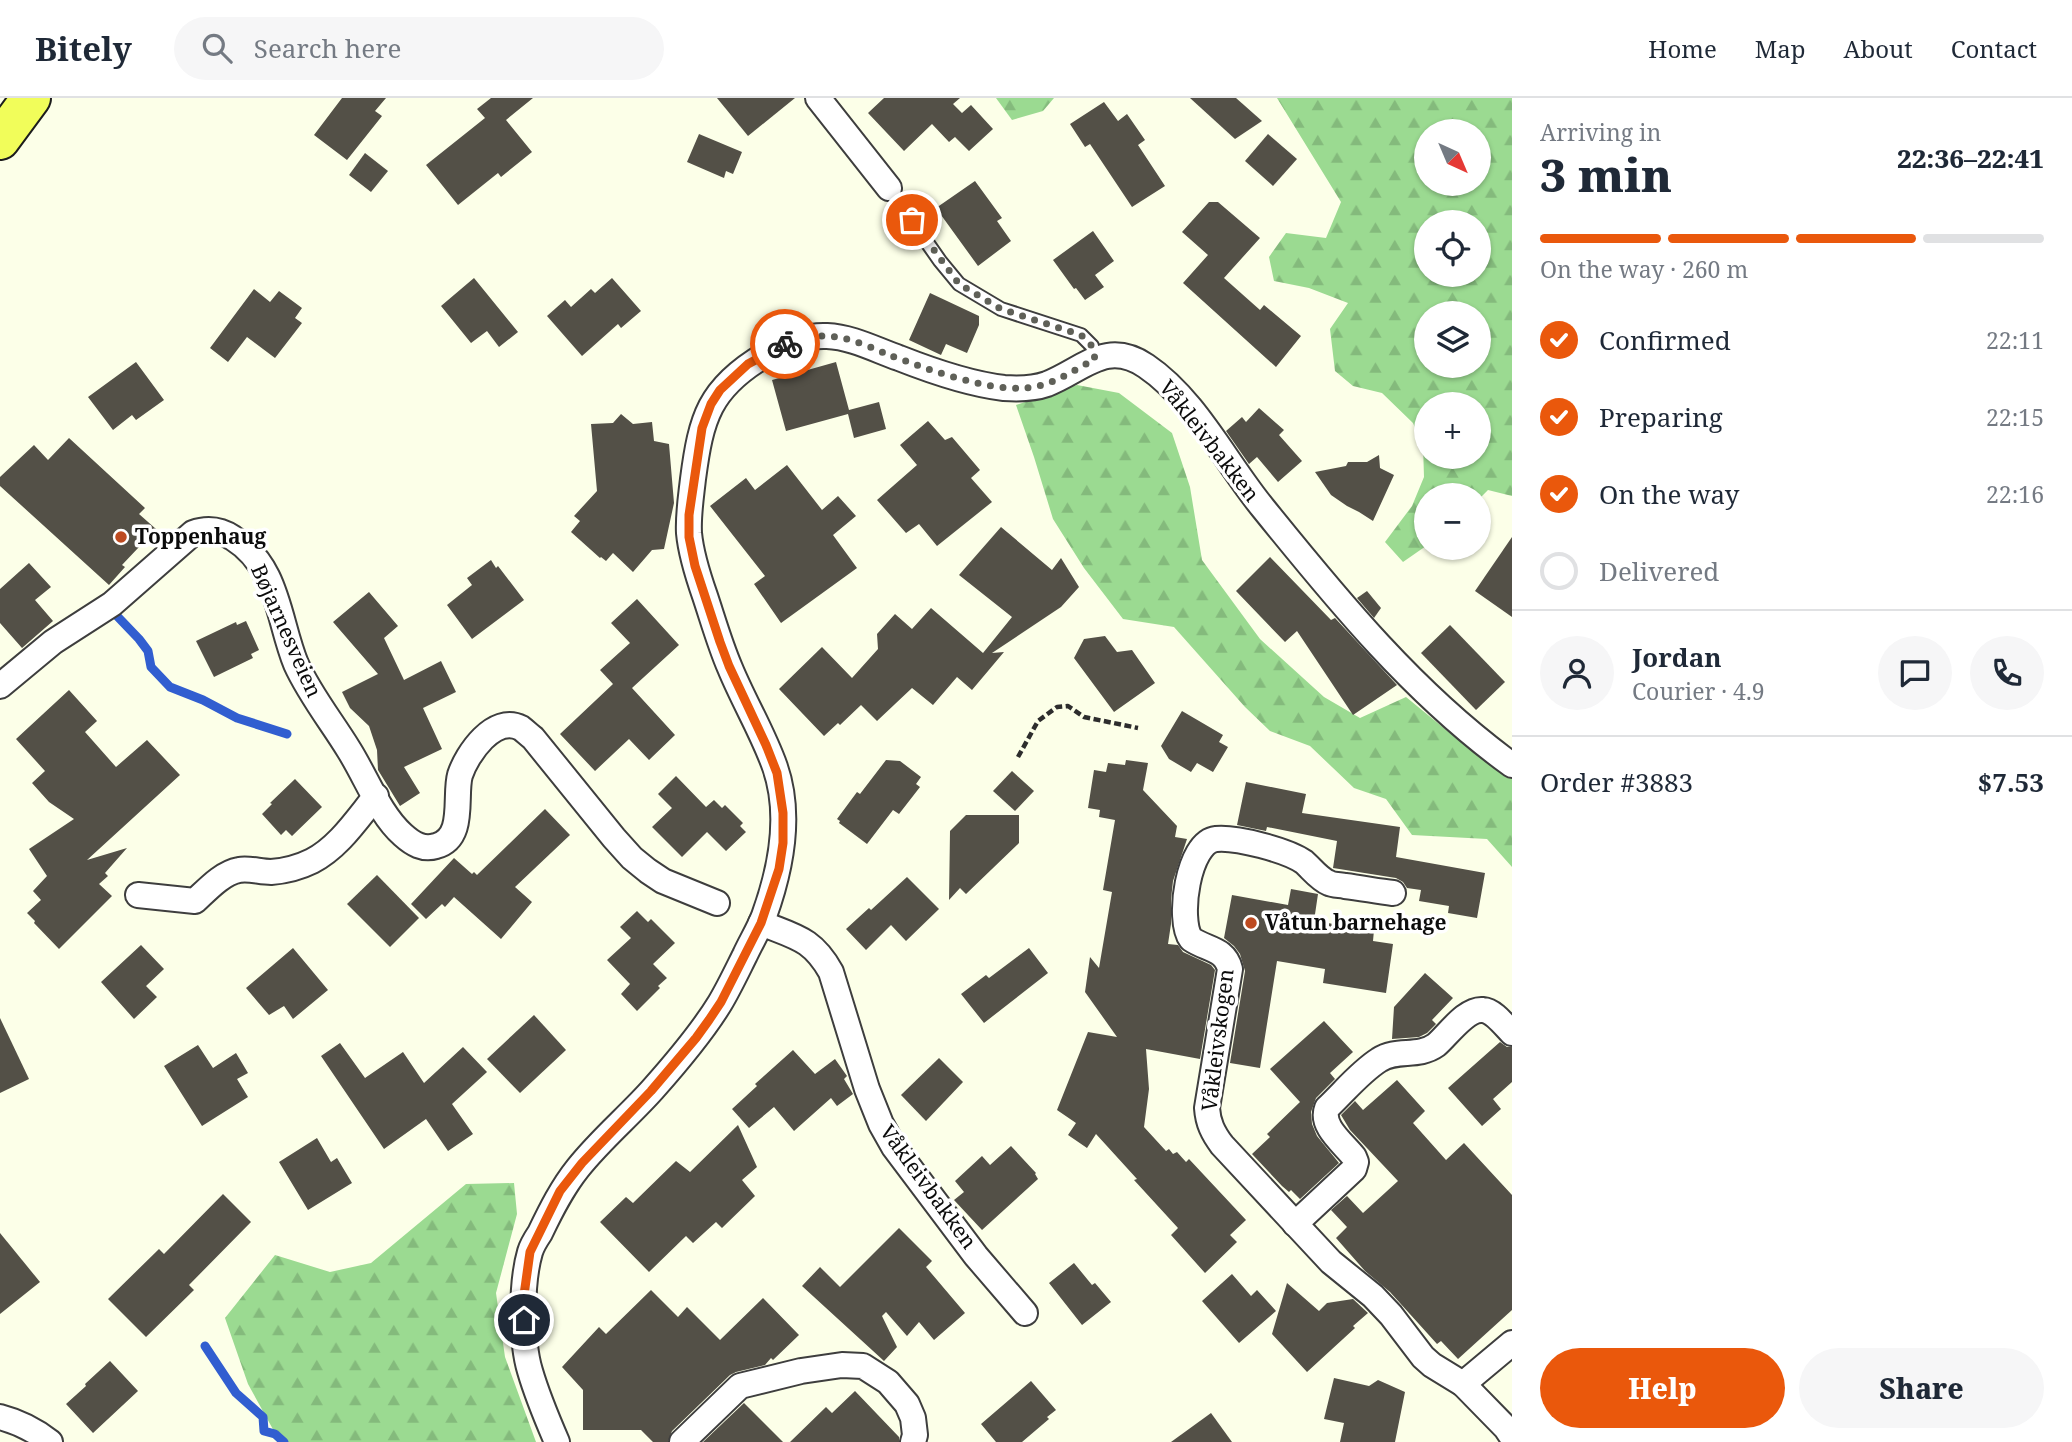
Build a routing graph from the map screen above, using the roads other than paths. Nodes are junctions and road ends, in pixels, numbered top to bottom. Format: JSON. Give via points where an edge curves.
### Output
{"nodes":[{"id":1,"x":31,"y":98,"type":"edge"},
{"id":2,"x":818,"y":98,"type":"edge"},
{"id":3,"x":0,"y":140,"type":"edge"},
{"id":4,"x":889,"y":188,"type":"joint"},
{"id":5,"x":1095,"y":359,"type":"junction"},
{"id":6,"x":0,"y":686,"type":"edge"},
{"id":7,"x":1512,"y":765,"type":"edge"},
{"id":8,"x":376,"y":796,"type":"junction"},
{"id":9,"x":1393,"y":893,"type":"dead end"},
{"id":10,"x":138,"y":895,"type":"dead end"},
{"id":11,"x":717,"y":903,"type":"dead end"},
{"id":12,"x":761,"y":923,"type":"junction"},
{"id":13,"x":1512,"y":1033,"type":"edge"},
{"id":14,"x":1295,"y":1224,"type":"junction"},
{"id":15,"x":1025,"y":1313,"type":"dead end"},
{"id":16,"x":1512,"y":1343,"type":"edge"},
{"id":17,"x":1463,"y":1384,"type":"junction"},
{"id":18,"x":0,"y":1417,"type":"edge"},
{"id":19,"x":1512,"y":1437,"type":"edge"},
{"id":20,"x":50,"y":1442,"type":"edge"},
{"id":21,"x":557,"y":1442,"type":"edge"},
{"id":22,"x":682,"y":1442,"type":"edge"},
{"id":23,"x":913,"y":1442,"type":"edge"}],
"edges":[{"from":1,"to":3,"type":"main road"},
{"from":2,"to":4,"type":"street"},
{"from":4,"to":5,"type":"lane","via":[[959,284],[1001,309],[1081,335],[1092,346]]},
{"from":5,"to":7,"type":"street","name":"Våkleivbakken","via":[[1130,356],[1163,379],[1261,506],[1371,636],[1438,704]]},
{"from":5,"to":12,"type":"street","name":"Våkleivbakken","via":[[1045,384],[1002,388],[827,336],[779,346],[748,364],[715,397],[702,428],[689,537],[729,666],[766,745],[781,790],[783,843]]},
{"from":6,"to":8,"type":"street","name":"Bøjarnesveien","via":[[52,642],[112,604],[193,533],[204,529],[226,534],[246,546],[264,570],[296,664]]},
{"from":8,"to":10,"type":"street","via":[[341,837],[311,861],[273,872],[237,870],[195,901]]},
{"from":8,"to":11,"type":"street","name":"Bøjarnesveien","via":[[390,823],[405,837],[428,848],[441,845],[457,820],[460,778],[469,757],[482,738],[500,727],[519,727],[632,858],[663,881]]},
{"from":9,"to":14,"type":"street","name":"Våkleivskogen","via":[[1329,883],[1293,855],[1227,839],[1205,843],[1192,867],[1184,914],[1188,935],[1221,953],[1230,969],[1208,1121],[1222,1145]]},
{"from":12,"to":15,"type":"street","name":"Våkleivbakken","via":[[799,938],[822,957],[831,972],[867,1089],[894,1147]]},
{"from":12,"to":21,"type":"street","name":"Våkleivbakken","via":[[721,1002],[696,1038],[560,1191],[530,1252],[524,1295],[525,1344]]},
{"from":13,"to":14,"type":"street","via":[[1492,1014],[1477,1010],[1428,1049],[1378,1060],[1325,1114],[1330,1129],[1354,1157],[1354,1169]]},
{"from":14,"to":17,"type":"street","name":"Våkleivskogen","via":[[1331,1262],[1373,1296],[1423,1357]]},
{"from":16,"to":17,"type":"street"},
{"from":17,"to":19,"type":"street","name":"Våkleivskogen"},
{"from":18,"to":20,"type":"street","via":[[37,1431]]},
{"from":22,"to":23,"type":"street","via":[[740,1386],[842,1365],[863,1366],[888,1382],[914,1418]]}]}
